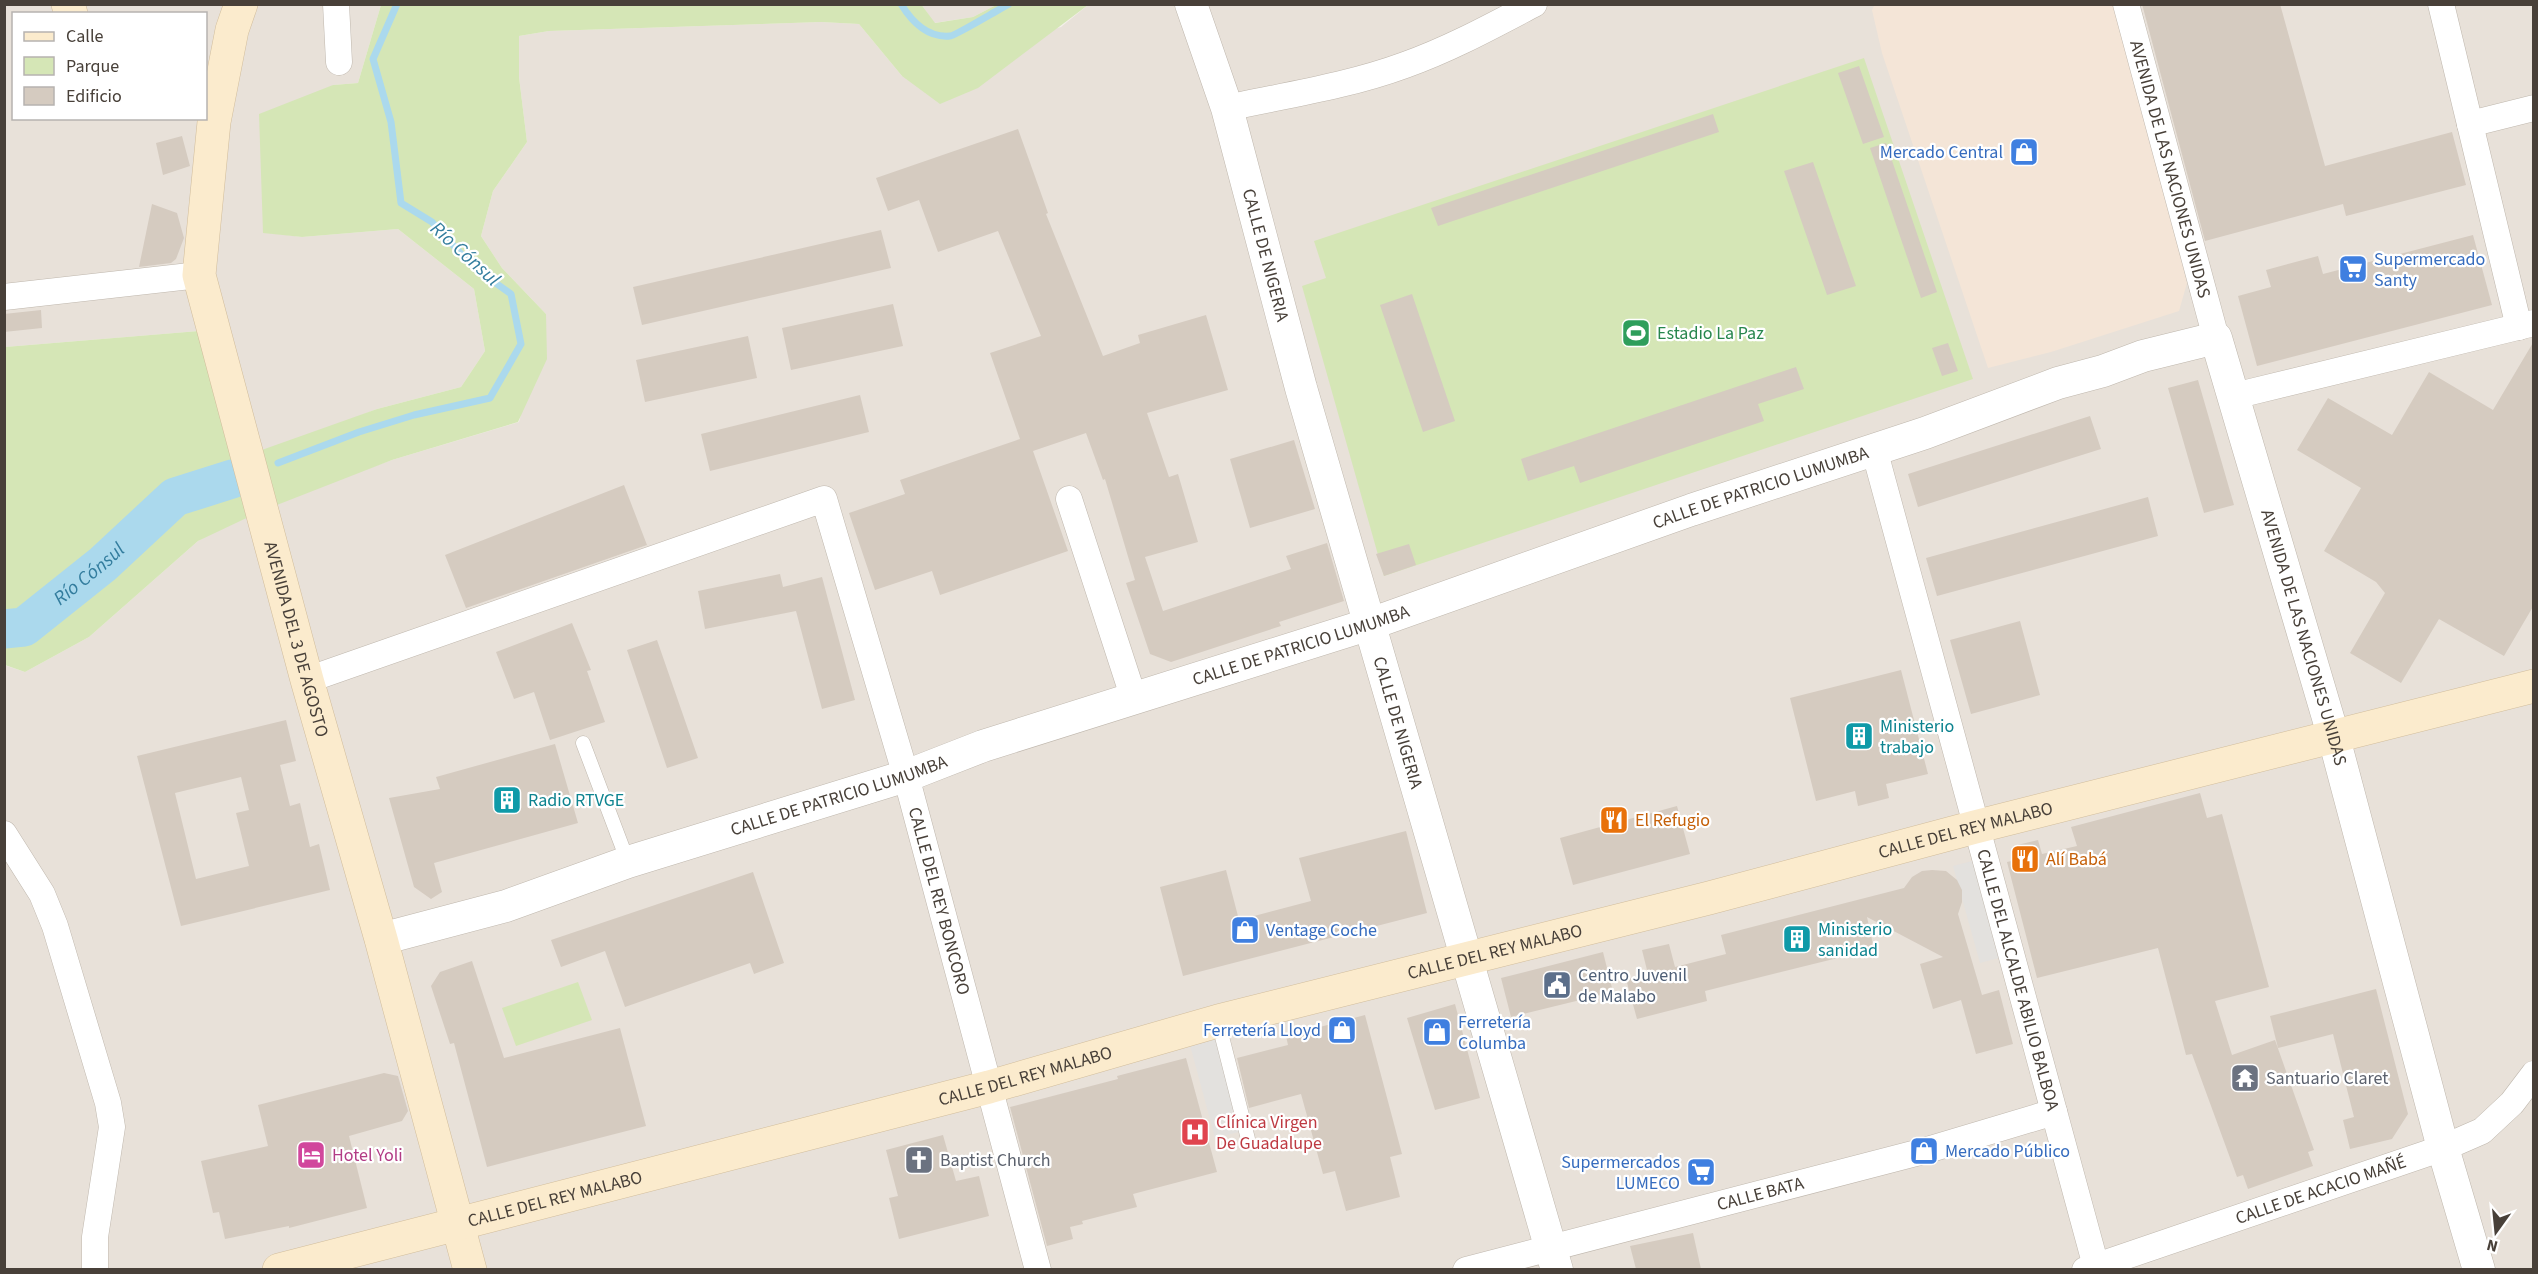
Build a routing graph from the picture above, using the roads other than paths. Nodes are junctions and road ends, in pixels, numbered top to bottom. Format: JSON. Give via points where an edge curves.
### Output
{"nodes":[{"id":1,"x":241,"y":4,"type":"edge"},
{"id":2,"x":336,"y":4,"type":"edge"},
{"id":3,"x":1191,"y":4,"type":"edge"},
{"id":4,"x":1534,"y":4,"type":"edge"},
{"id":5,"x":2126,"y":4,"type":"edge"},
{"id":6,"x":2441,"y":4,"type":"edge"},
{"id":7,"x":339,"y":62,"type":"dead end"},
{"id":8,"x":1227,"y":108,"type":"junction"},
{"id":9,"x":2534,"y":108,"type":"edge"},
{"id":10,"x":207,"y":120,"type":"edge"},
{"id":11,"x":2470,"y":124,"type":"junction"},
{"id":12,"x":199,"y":275,"type":"junction"},
{"id":13,"x":4,"y":297,"type":"edge"},
{"id":14,"x":2526,"y":325,"type":"edge"},
{"id":15,"x":2216,"y":338,"type":"junction"},
{"id":16,"x":2234,"y":396,"type":"junction"},
{"id":17,"x":1874,"y":449,"type":"junction"},
{"id":18,"x":1069,"y":499,"type":"dead end"},
{"id":19,"x":1370,"y":624,"type":"junction"},
{"id":20,"x":307,"y":681,"type":"junction"},
{"id":21,"x":2534,"y":686,"type":"edge"},
{"id":22,"x":1134,"y":699,"type":"junction"},
{"id":23,"x":2334,"y":738,"type":"junction"},
{"id":24,"x":583,"y":743,"type":"dead end"},
{"id":25,"x":906,"y":776,"type":"junction"},
{"id":26,"x":1975,"y":827,"type":"junction"},
{"id":27,"x":4,"y":834,"type":"edge"},
{"id":28,"x":628,"y":862,"type":"junction"},
{"id":29,"x":381,"y":939,"type":"junction"},
{"id":30,"x":1466,"y":958,"type":"junction"},
{"id":31,"x":1218,"y":1021,"type":"junction"},
{"id":32,"x":2534,"y":1074,"type":"edge"},
{"id":33,"x":989,"y":1087,"type":"junction"},
{"id":34,"x":2054,"y":1112,"type":"junction"},
{"id":35,"x":1248,"y":1139,"type":"dead end"},
{"id":36,"x":2443,"y":1148,"type":"junction"},
{"id":37,"x":457,"y":1223,"type":"junction"},
{"id":38,"x":1553,"y":1258,"type":"edge"},
{"id":39,"x":2093,"y":1268,"type":"edge"},
{"id":40,"x":95,"y":1269,"type":"edge"},
{"id":41,"x":282,"y":1269,"type":"edge"},
{"id":42,"x":470,"y":1269,"type":"edge"},
{"id":43,"x":1038,"y":1269,"type":"edge"},
{"id":44,"x":1466,"y":1269,"type":"edge"},
{"id":45,"x":2479,"y":1269,"type":"edge"}],
"edges":[{"from":1,"to":10,"type":"main road","name":"AVENIDA DEL 3 DE AGOSTO"},
{"from":2,"to":7,"type":"street"},
{"from":3,"to":8,"type":"street","name":"CALLE DE NIGERIA"},
{"from":4,"to":8,"type":"street","via":[[1405,65],[1352,82]]},
{"from":5,"to":15,"type":"street","name":"AVENIDA DE LAS NACIONES UNIDAS"},
{"from":6,"to":11,"type":"street"},
{"from":8,"to":19,"type":"street","name":"CALLE DE NIGERIA","via":[[1301,388]]},
{"from":9,"to":11,"type":"street"},
{"from":10,"to":12,"type":"main road","name":"AVENIDA DEL 3 DE AGOSTO"},
{"from":11,"to":14,"type":"street"},
{"from":12,"to":13,"type":"street"},
{"from":12,"to":20,"type":"main road","name":"AVENIDA DEL 3 DE AGOSTO"},
{"from":14,"to":16,"type":"street"},
{"from":15,"to":16,"type":"street","name":"AVENIDA DE LAS NACIONES UNIDAS"},
{"from":15,"to":17,"type":"street","name":"CALLE DE PATRICIO LUMUMBA","via":[[2058,383]]},
{"from":16,"to":23,"type":"street","name":"AVENIDA DE LAS NACIONES UNIDAS"},
{"from":17,"to":19,"type":"street","name":"CALLE DE PATRICIO LUMUMBA"},
{"from":17,"to":26,"type":"street","name":"CALLE DEL ALCALDE ABILIO BALBOA"},
{"from":18,"to":22,"type":"street"},
{"from":19,"to":22,"type":"street","name":"CALLE DE PATRICIO LUMUMBA"},
{"from":19,"to":30,"type":"street","name":"CALLE DE NIGERIA"},
{"from":20,"to":25,"type":"street","name":"CALLE DEL REY BONCORO","via":[[824,499]]},
{"from":20,"to":29,"type":"main road","name":"AVENIDA DEL 3 DE AGOSTO"},
{"from":21,"to":23,"type":"main road","name":"CALLE DEL REY MALABO"},
{"from":22,"to":25,"type":"street","name":"CALLE DE PATRICIO LUMUMBA","via":[[983,746]]},
{"from":23,"to":26,"type":"main road","name":"CALLE DEL REY MALABO"},
{"from":23,"to":36,"type":"street","name":"AVENIDA DE LAS NACIONES UNIDAS"},
{"from":24,"to":28,"type":"lane"},
{"from":25,"to":28,"type":"street","name":"CALLE DE PATRICIO LUMUMBA"},
{"from":25,"to":33,"type":"street","name":"CALLE DEL REY BONCORO"},
{"from":26,"to":30,"type":"main road","name":"CALLE DEL REY MALABO"},
{"from":26,"to":34,"type":"street","name":"CALLE DEL ALCALDE ABILIO BALBOA"},
{"from":27,"to":40,"type":"street","via":[[42,894],[55,926],[108,1103],[112,1127],[95,1237]]},
{"from":28,"to":29,"type":"street","name":"CALLE DE PATRICIO LUMUMBA","via":[[506,906]]},
{"from":29,"to":37,"type":"main road","name":"AVENIDA DEL 3 DE AGOSTO"},
{"from":30,"to":31,"type":"main road","name":"CALLE DEL REY MALABO"},
{"from":30,"to":38,"type":"street","name":"CALLE DE NIGERIA"},
{"from":31,"to":33,"type":"main road","name":"CALLE DEL REY MALABO"},
{"from":31,"to":35,"type":"lane"},
{"from":32,"to":36,"type":"street","name":"CALLE DE ACACIO MAÑÉ","via":[[2512,1103],[2482,1131]]},
{"from":33,"to":37,"type":"main road","name":"CALLE DEL REY MALABO"},
{"from":33,"to":43,"type":"street","name":"CALLE DEL REY BONCORO"},
{"from":34,"to":38,"type":"street","name":"CALLE BATA"},
{"from":34,"to":39,"type":"street","name":"CALLE DEL ALCALDE ABILIO BALBOA"},
{"from":36,"to":39,"type":"street","name":"CALLE DE ACACIO MAÑÉ"},
{"from":36,"to":45,"type":"street","name":"AVENIDA DE LAS NACIONES UNIDAS"},
{"from":37,"to":41,"type":"main road","name":"CALLE DEL REY MALABO"},
{"from":37,"to":42,"type":"main road","name":"AVENIDA DEL 3 DE AGOSTO"},
{"from":38,"to":44,"type":"street","name":"CALLE BATA"}]}
